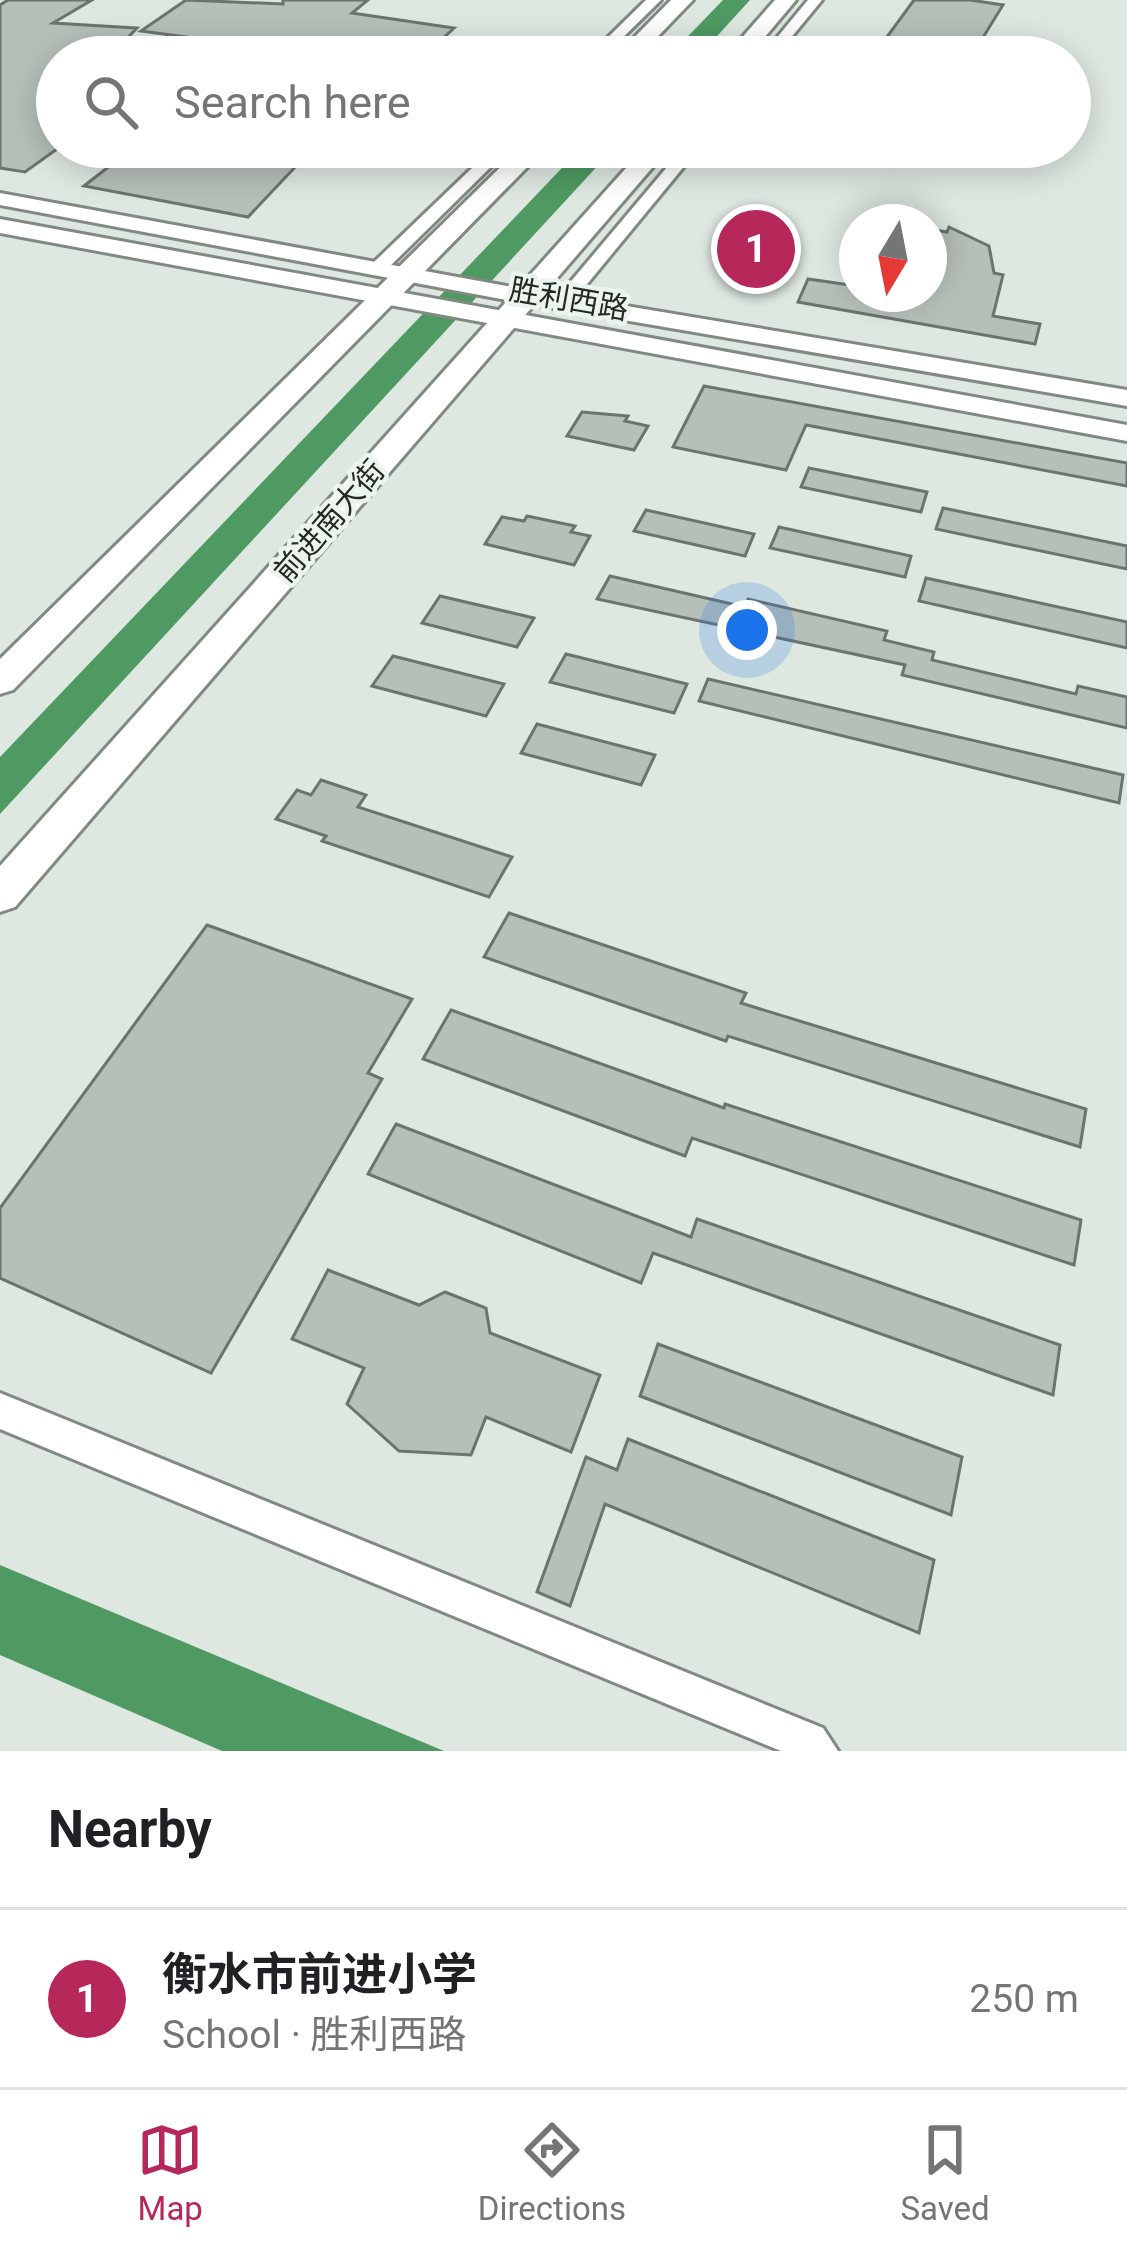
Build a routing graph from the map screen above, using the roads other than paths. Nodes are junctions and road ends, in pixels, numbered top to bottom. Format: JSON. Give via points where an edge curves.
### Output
{"nodes":[{"id":1,"x":654,"y":0,"type":"edge"},
{"id":2,"x":683,"y":0,"type":"edge"},
{"id":3,"x":787,"y":0,"type":"edge"},
{"id":4,"x":815,"y":0,"type":"edge"},
{"id":5,"x":617,"y":36,"type":"edge"},
{"id":6,"x":647,"y":36,"type":"edge"},
{"id":7,"x":755,"y":36,"type":"edge"},
{"id":8,"x":785,"y":36,"type":"edge"},
{"id":9,"x":484,"y":168,"type":"edge"},
{"id":10,"x":512,"y":168,"type":"edge"},
{"id":11,"x":638,"y":168,"type":"edge"},
{"id":12,"x":675,"y":168,"type":"edge"},
{"id":13,"x":0,"y":199,"type":"edge"},
{"id":14,"x":0,"y":226,"type":"edge"},
{"id":15,"x":390,"y":280,"type":"junction"},
{"id":16,"x":563,"y":302,"type":"junction"},
{"id":17,"x":504,"y":306,"type":"junction"},
{"id":18,"x":1127,"y":398,"type":"edge"},
{"id":19,"x":1127,"y":433,"type":"edge"},
{"id":20,"x":0,"y":680,"type":"edge"},
{"id":21,"x":0,"y":895,"type":"edge"},
{"id":22,"x":0,"y":1412,"type":"edge"},
{"id":23,"x":818,"y":1751,"type":"edge"}],
"edges":[{"from":1,"to":5,"type":"street"},
{"from":2,"to":6,"type":"main road"},
{"from":3,"to":7,"type":"main road"},
{"from":4,"to":8,"type":"street"},
{"from":9,"to":15,"type":"street"},
{"from":10,"to":15,"type":"main road"},
{"from":11,"to":17,"type":"main road","name":"前进南大街"},
{"from":12,"to":16,"type":"street"},
{"from":13,"to":15,"type":"main road","name":"胜利西路"},
{"from":14,"to":15,"type":"main road","name":"胜利西路"},
{"from":15,"to":17,"type":"main road","name":"胜利西路","via":[[442,281]]},
{"from":15,"to":17,"type":"main road","name":"胜利西路","via":[[422,305]]},
{"from":15,"to":20,"type":"main road"},
{"from":16,"to":17,"type":"main road","name":"胜利西路"},
{"from":16,"to":18,"type":"main road","name":"胜利西路"},
{"from":17,"to":19,"type":"main road","name":"胜利西路"},
{"from":17,"to":21,"type":"main road","name":"前进南大街"},
{"from":22,"to":23,"type":"street"}]}
